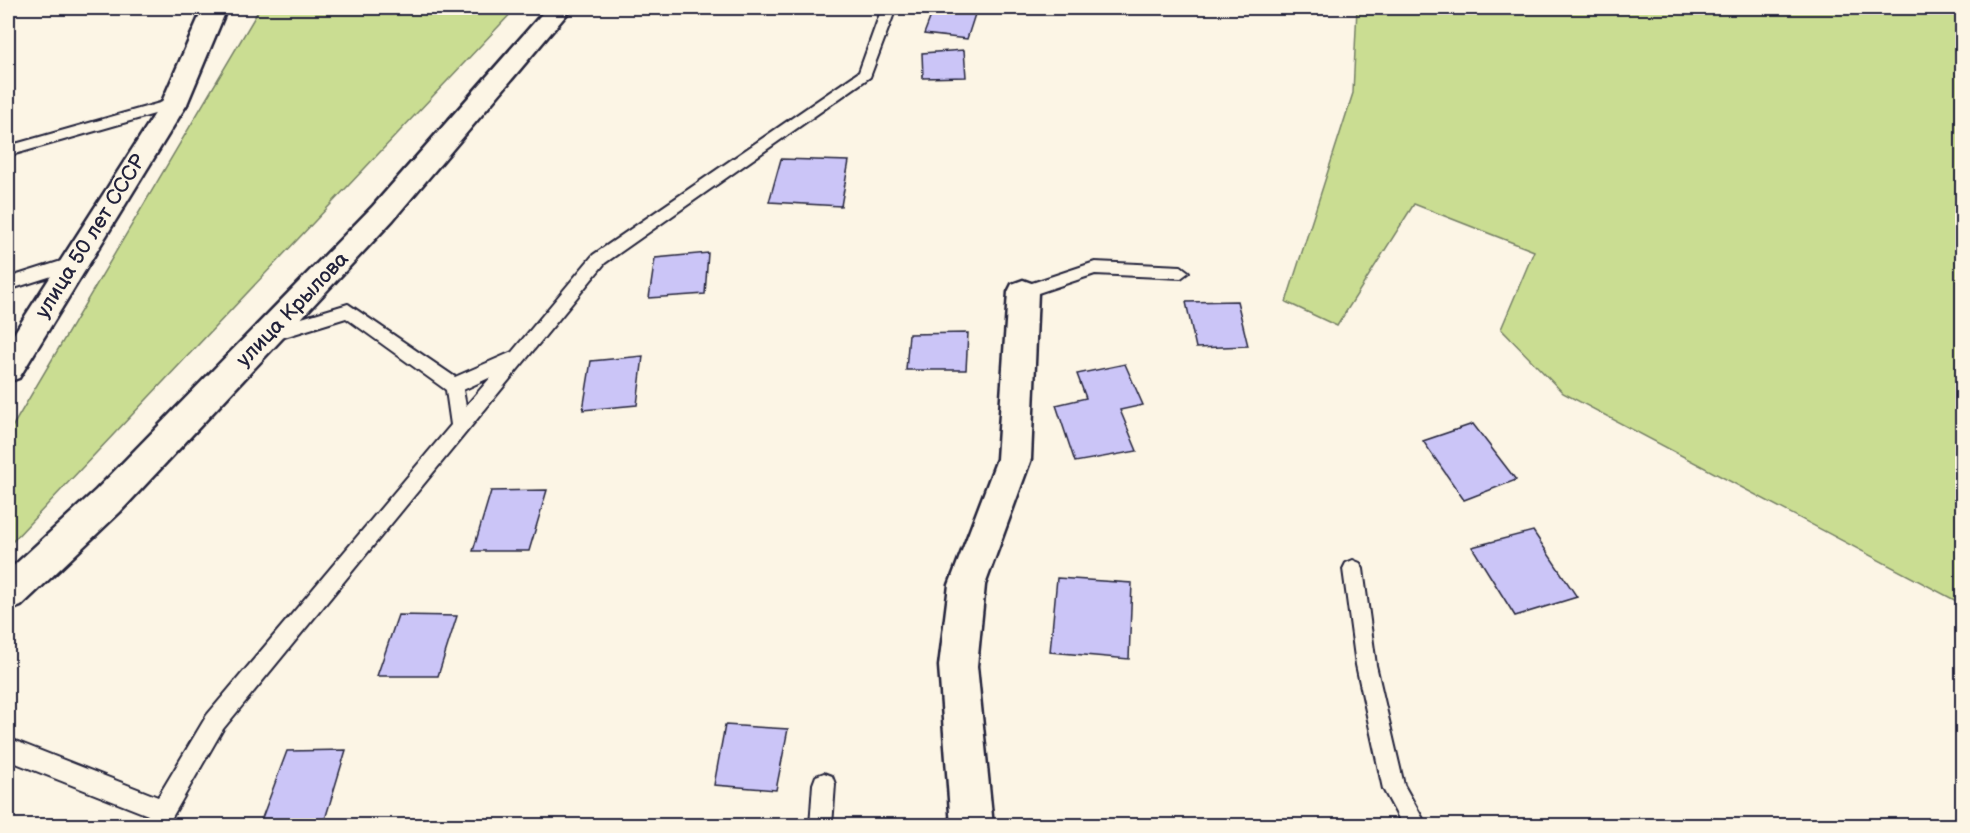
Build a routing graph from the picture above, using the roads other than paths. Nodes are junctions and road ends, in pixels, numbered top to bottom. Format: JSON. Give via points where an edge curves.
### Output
{"nodes":[{"id":1,"x":215,"y":8,"type":"edge"},
{"id":2,"x":560,"y":8,"type":"edge"},
{"id":3,"x":889,"y":8,"type":"edge"},
{"id":4,"x":174,"y":104,"type":"junction"},
{"id":5,"x":8,"y":151,"type":"edge"},
{"id":6,"x":71,"y":264,"type":"junction"},
{"id":7,"x":1181,"y":272,"type":"dead end"},
{"id":8,"x":8,"y":284,"type":"edge"},
{"id":9,"x":1023,"y":292,"type":"joint"},
{"id":10,"x":267,"y":335,"type":"junction"},
{"id":11,"x":519,"y":356,"type":"junction"},
{"id":12,"x":8,"y":369,"type":"edge"},
{"id":13,"x":454,"y":386,"type":"junction"},
{"id":14,"x":460,"y":427,"type":"junction"},
{"id":15,"x":1353,"y":569,"type":"dead end"},
{"id":16,"x":8,"y":594,"type":"edge"},
{"id":17,"x":8,"y":749,"type":"edge"},
{"id":18,"x":824,"y":784,"type":"dead end"},
{"id":19,"x":158,"y":818,"type":"edge"},
{"id":20,"x":821,"y":825,"type":"edge"},
{"id":21,"x":972,"y":825,"type":"edge"},
{"id":22,"x":1416,"y":825,"type":"edge"}],
"edges":[{"from":1,"to":4,"type":"street","name":"улица 50 лет СССР"},
{"from":2,"to":10,"type":"street","name":"улица Крылова","via":[[383,213]]},
{"from":3,"to":11,"type":"lane","via":[[865,74],[599,260]]},
{"from":4,"to":5,"type":"lane"},
{"from":4,"to":6,"type":"street","name":"улица 50 лет СССР"},
{"from":6,"to":8,"type":"lane"},
{"from":6,"to":12,"type":"street","name":"улица 50 лет СССР"},
{"from":7,"to":9,"type":"lane","via":[[1095,268]]},
{"from":9,"to":21,"type":"street","via":[[1014,459],[967,585],[958,666]]},
{"from":10,"to":13,"type":"lane","via":[[348,311]]},
{"from":10,"to":16,"type":"street","name":"улица Крылова","via":[[108,501]]},
{"from":11,"to":13,"type":"lane"},
{"from":11,"to":14,"type":"lane"},
{"from":13,"to":14,"type":"lane"},
{"from":14,"to":19,"type":"lane","via":[[215,722]]},
{"from":15,"to":22,"type":"lane","via":[[1366,665],[1394,789]]},
{"from":17,"to":19,"type":"lane"},
{"from":18,"to":20,"type":"lane"}]}
